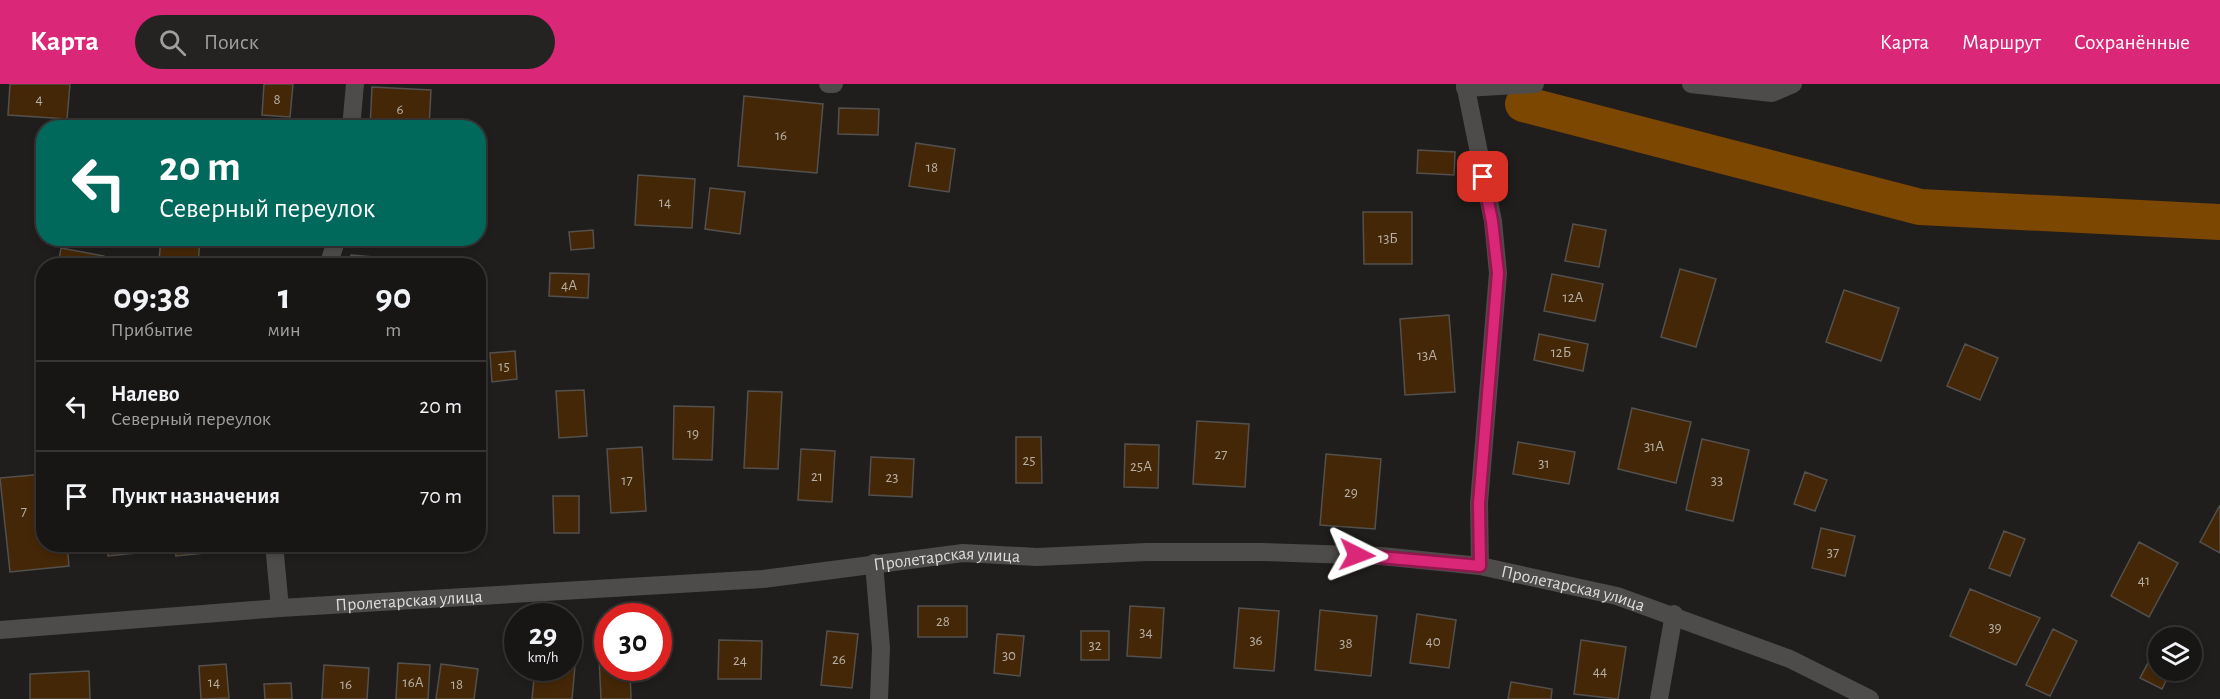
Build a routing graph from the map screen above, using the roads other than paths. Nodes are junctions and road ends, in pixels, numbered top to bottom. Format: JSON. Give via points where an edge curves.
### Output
{"nodes":[{"id":1,"x":355,"y":84,"type":"edge"},
{"id":2,"x":828,"y":84,"type":"edge"},
{"id":3,"x":834,"y":84,"type":"edge"},
{"id":4,"x":1535,"y":84,"type":"edge"},
{"id":5,"x":1691,"y":84,"type":"edge"},
{"id":6,"x":1793,"y":84,"type":"edge"},
{"id":7,"x":1465,"y":86,"type":"edge"},
{"id":8,"x":352,"y":120,"type":"edge"},
{"id":9,"x":275,"y":552,"type":"edge"},
{"id":10,"x":874,"y":563,"type":"junction"},
{"id":11,"x":1480,"y":566,"type":"junction"},
{"id":12,"x":280,"y":608,"type":"junction"},
{"id":13,"x":1674,"y":615,"type":"junction"},
{"id":14,"x":0,"y":630,"type":"edge"},
{"id":15,"x":879,"y":699,"type":"edge"},
{"id":16,"x":1659,"y":699,"type":"edge"},
{"id":17,"x":1870,"y":699,"type":"edge"}],
"edges":[{"from":1,"to":8,"type":"street"},
{"from":2,"to":3,"type":"street"},
{"from":4,"to":7,"type":"street"},
{"from":5,"to":6,"type":"street","via":[[1772,93]]},
{"from":7,"to":11,"type":"street","via":[[1492,221],[1498,273],[1479,503]]},
{"from":9,"to":12,"type":"street"},
{"from":10,"to":11,"type":"street","name":"Пролетарская улица","via":[[963,553],[1037,557],[1261,552],[1381,556]]},
{"from":10,"to":12,"type":"street","name":"Пролетарская улица","via":[[763,579]]},
{"from":10,"to":15,"type":"street","via":[[881,648]]},
{"from":11,"to":13,"type":"street","name":"Пролетарская улица","via":[[1617,596]]},
{"from":12,"to":14,"type":"street","name":"Пролетарская улица"},
{"from":13,"to":16,"type":"street"},
{"from":13,"to":17,"type":"street","name":"Пролетарская улица","via":[[1790,659]]}]}
